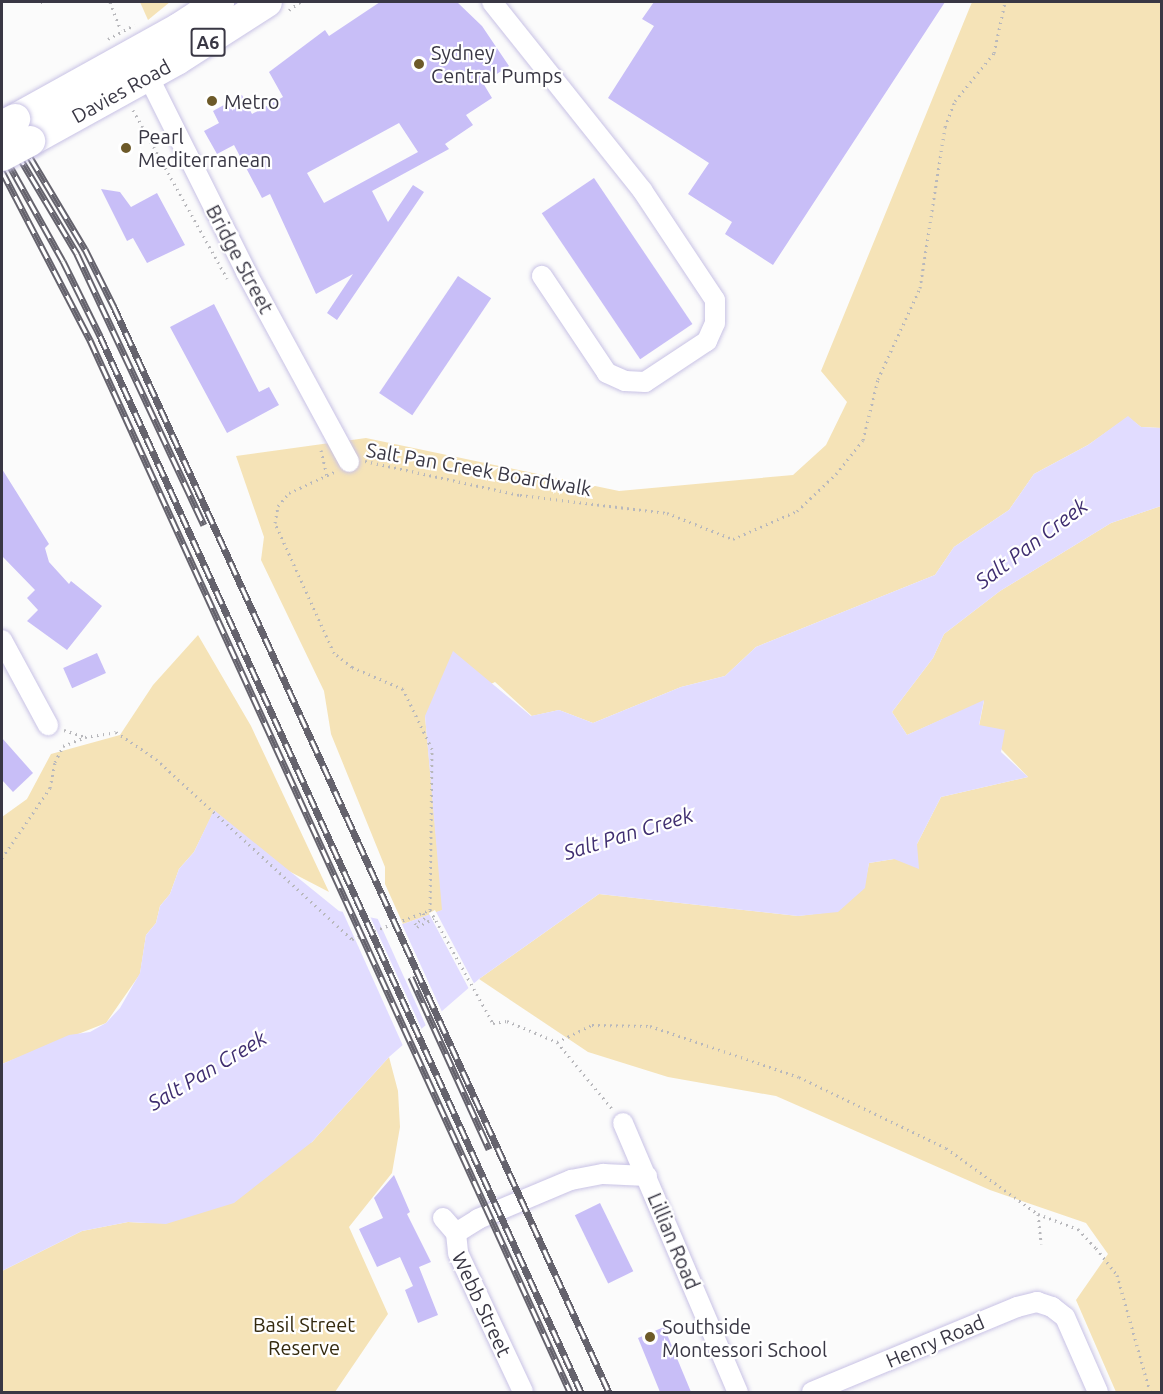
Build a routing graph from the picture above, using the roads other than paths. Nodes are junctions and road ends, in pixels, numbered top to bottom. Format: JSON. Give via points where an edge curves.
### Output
{"nodes":[{"id":1,"x":219,"y":2,"type":"edge"},
{"id":2,"x":267,"y":2,"type":"edge"},
{"id":3,"x":492,"y":2,"type":"edge"},
{"id":4,"x":135,"y":53,"type":"junction"},
{"id":5,"x":16,"y":129,"type":"edge"},
{"id":6,"x":2,"y":156,"type":"edge"},
{"id":7,"x":542,"y":276,"type":"dead end"},
{"id":8,"x":349,"y":462,"type":"road end"},
{"id":9,"x":2,"y":640,"type":"edge"},
{"id":10,"x":48,"y":725,"type":"dead end"},
{"id":11,"x":623,"y":1123,"type":"road end"},
{"id":12,"x":647,"y":1176,"type":"junction"},
{"id":13,"x":523,"y":1392,"type":"edge"},
{"id":14,"x":738,"y":1392,"type":"edge"},
{"id":15,"x":812,"y":1392,"type":"edge"},
{"id":16,"x":1098,"y":1392,"type":"edge"}],
"edges":[{"from":1,"to":4,"type":"highway","name":"Davies Road","number":"A6"},
{"from":2,"to":4,"type":"highway","name":"Davies Road","number":"A6"},
{"from":3,"to":7,"type":"street","via":[[642,190],[715,300],[715,322],[707,341],[645,382],[625,381],[608,373]]},
{"from":4,"to":5,"type":"highway","name":"Davies Road","number":"A6"},
{"from":4,"to":8,"type":"street","name":"Bridge Street"},
{"from":5,"to":6,"type":"highway","name":"Davies Road","number":"A6","bridge":true},
{"from":9,"to":10,"type":"street"},
{"from":11,"to":12,"type":"street","name":"Lillian Road"},
{"from":12,"to":13,"type":"street","name":"Webb Street","via":[[603,1174],[571,1180],[449,1226]]},
{"from":12,"to":14,"type":"street","name":"Lillian Road"},
{"from":15,"to":16,"type":"street","name":"Henry Road","via":[[1037,1302],[1059,1312],[1070,1325]]}]}
